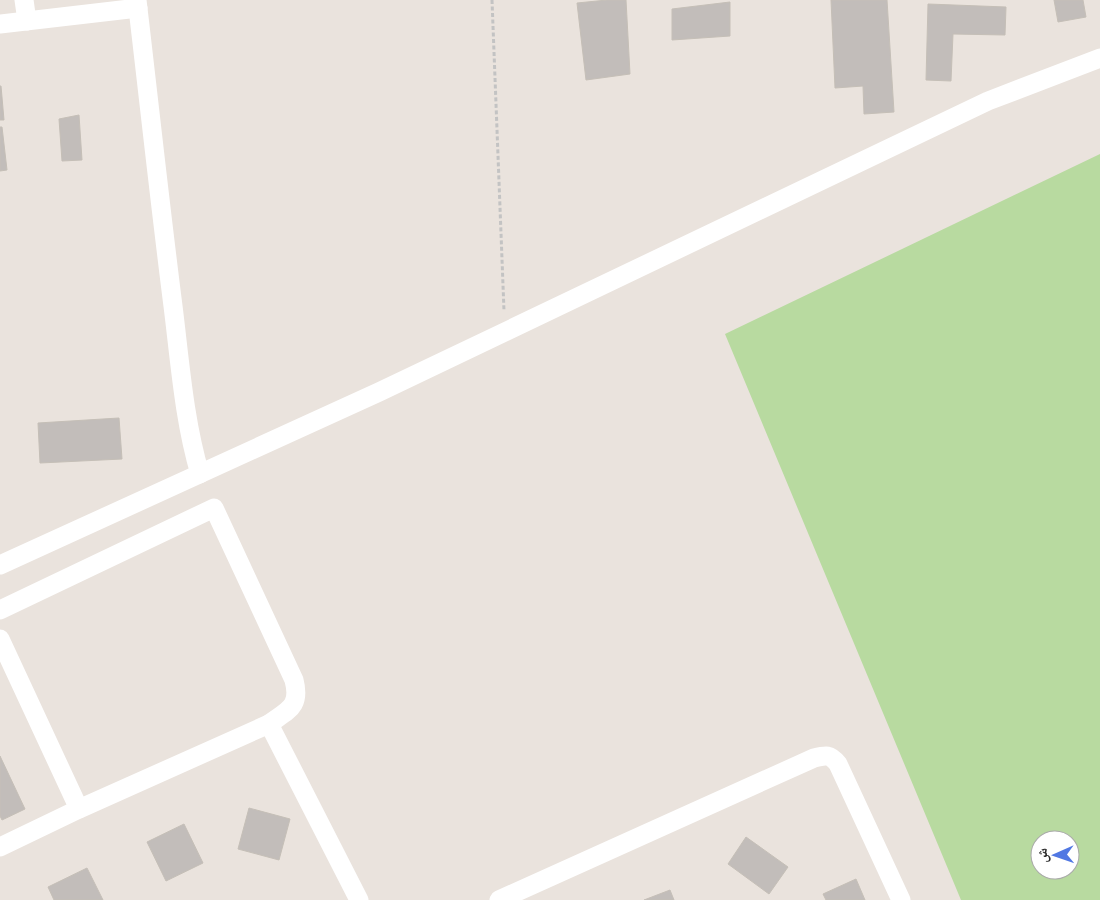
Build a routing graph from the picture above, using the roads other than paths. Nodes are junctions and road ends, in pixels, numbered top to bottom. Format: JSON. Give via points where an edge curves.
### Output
{"nodes":[{"id":1,"x":24,"y":0,"type":"edge"},
{"id":2,"x":137,"y":4,"type":"edge"},
{"id":3,"x":27,"y":22,"type":"junction"},
{"id":4,"x":0,"y":24,"type":"edge"},
{"id":5,"x":1100,"y":58,"type":"edge"},
{"id":6,"x":200,"y":474,"type":"junction"},
{"id":7,"x":0,"y":565,"type":"edge"},
{"id":8,"x":0,"y":610,"type":"edge"},
{"id":9,"x":0,"y":639,"type":"edge"},
{"id":10,"x":269,"y":724,"type":"junction"},
{"id":11,"x":79,"y":809,"type":"junction"},
{"id":12,"x":0,"y":847,"type":"edge"},
{"id":13,"x":359,"y":900,"type":"edge"},
{"id":14,"x":500,"y":900,"type":"edge"},
{"id":15,"x":901,"y":900,"type":"edge"}],
"edges":[{"from":1,"to":3,"type":"street"},
{"from":2,"to":3,"type":"street"},
{"from":2,"to":6,"type":"street","via":[[185,404]]},
{"from":3,"to":4,"type":"street"},
{"from":5,"to":6,"type":"street","via":[[988,101]]},
{"from":6,"to":7,"type":"street"},
{"from":8,"to":10,"type":"street","via":[[214,508],[294,680],[296,701]]},
{"from":9,"to":11,"type":"street"},
{"from":10,"to":11,"type":"street"},
{"from":10,"to":13,"type":"street"},
{"from":11,"to":12,"type":"street"},
{"from":14,"to":15,"type":"street","via":[[814,758],[827,756],[838,764]]}]}
